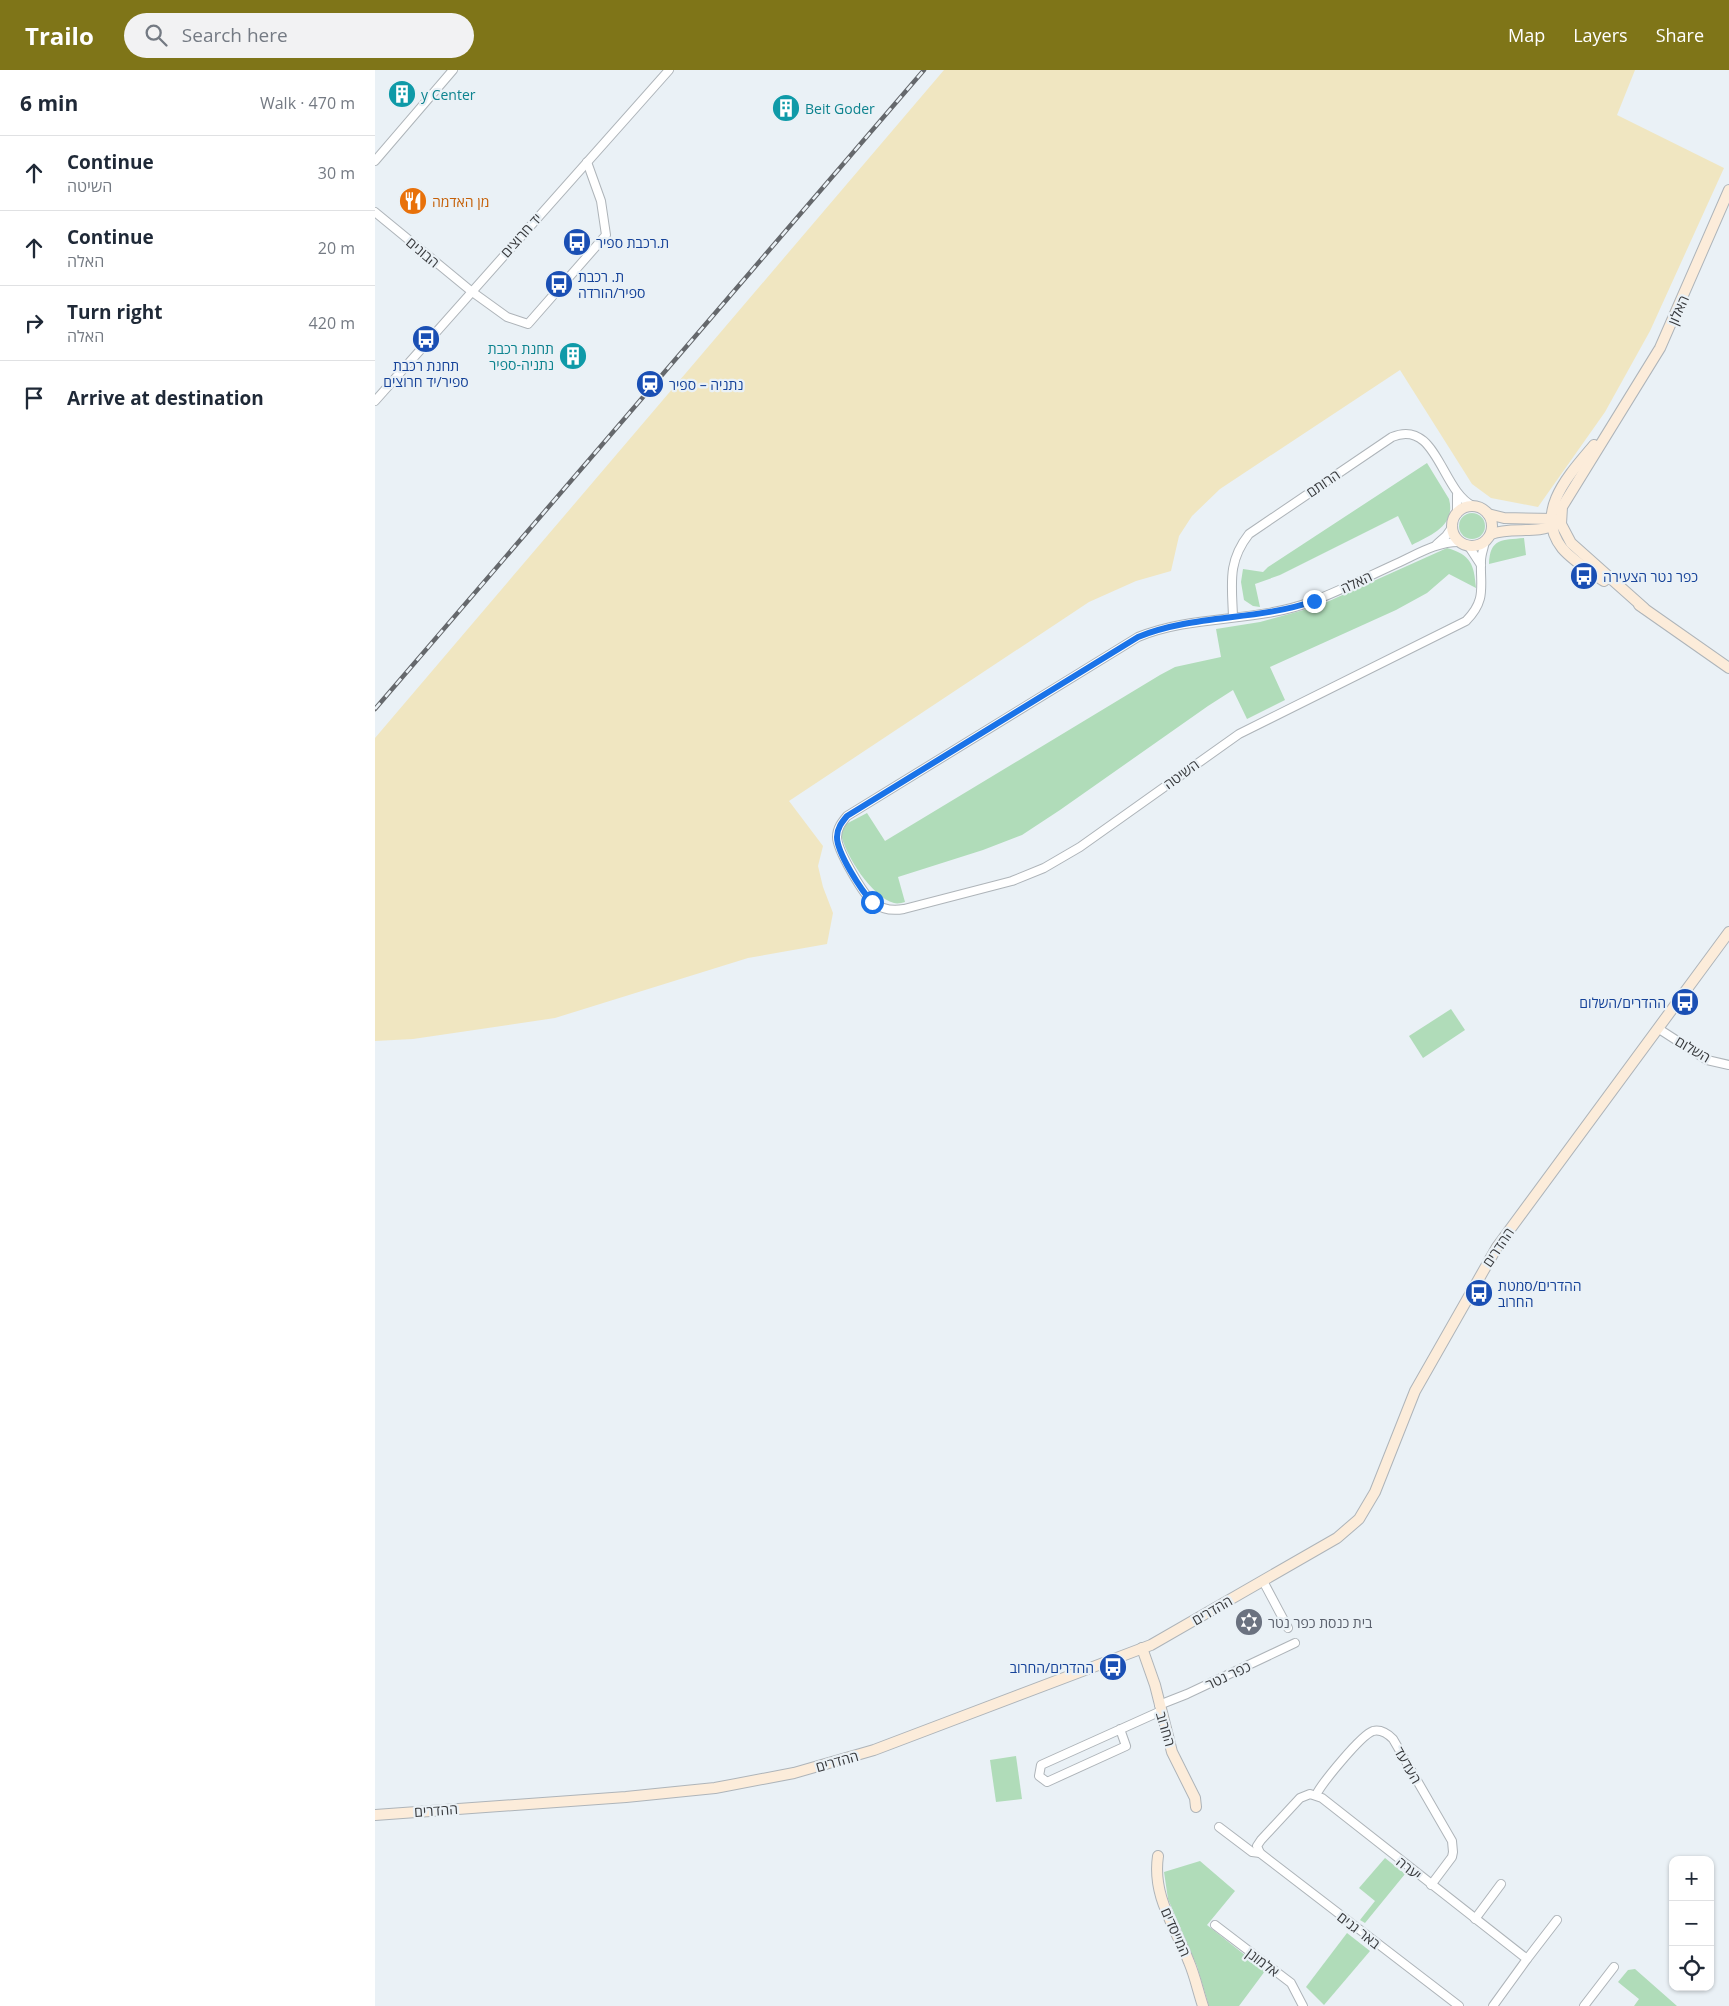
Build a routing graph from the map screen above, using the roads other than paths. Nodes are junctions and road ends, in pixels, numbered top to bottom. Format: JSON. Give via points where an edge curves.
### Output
{"nodes":[{"id":1,"x":453,"y":70,"type":"edge"},
{"id":2,"x":669,"y":70,"type":"edge"},
{"id":3,"x":375,"y":161,"type":"edge"},
{"id":4,"x":587,"y":162,"type":"junction"},
{"id":5,"x":1729,"y":190,"type":"edge"},
{"id":6,"x":375,"y":212,"type":"edge"},
{"id":7,"x":471,"y":291,"type":"junction"},
{"id":8,"x":375,"y":401,"type":"edge"},
{"id":9,"x":1456,"y":493,"type":"junction"},
{"id":10,"x":1473,"y":506,"type":"junction"},
{"id":11,"x":1457,"y":514,"type":"junction"},
{"id":12,"x":1488,"y":514,"type":"junction"},
{"id":13,"x":1554,"y":522,"type":"junction"},
{"id":14,"x":1453,"y":526,"type":"junction"},
{"id":15,"x":1488,"y":538,"type":"junction"},
{"id":16,"x":1464,"y":544,"type":"junction"},
{"id":17,"x":1436,"y":545,"type":"junction"},
{"id":18,"x":1482,"y":566,"type":"junction"},
{"id":19,"x":1233,"y":617,"type":"junction"},
{"id":20,"x":1729,"y":668,"type":"edge"},
{"id":21,"x":851,"y":870,"type":"joint"},
{"id":22,"x":1729,"y":932,"type":"edge"},
{"id":23,"x":1659,"y":1029,"type":"junction"},
{"id":24,"x":1729,"y":1066,"type":"edge"},
{"id":25,"x":1263,"y":1581,"type":"junction"},
{"id":26,"x":1288,"y":1628,"type":"dead end"},
{"id":27,"x":1295,"y":1643,"type":"dead end"},
{"id":28,"x":1142,"y":1648,"type":"junction"},
{"id":29,"x":1160,"y":1708,"type":"junction"},
{"id":30,"x":1121,"y":1730,"type":"junction"},
{"id":31,"x":1316,"y":1795,"type":"junction"},
{"id":32,"x":1196,"y":1808,"type":"dead end"},
{"id":33,"x":375,"y":1815,"type":"edge"},
{"id":34,"x":1219,"y":1826,"type":"dead end"},
{"id":35,"x":1260,"y":1853,"type":"junction"},
{"id":36,"x":1158,"y":1856,"type":"dead end"},
{"id":37,"x":1501,"y":1884,"type":"dead end"},
{"id":38,"x":1431,"y":1885,"type":"junction"},
{"id":39,"x":1475,"y":1919,"type":"junction"},
{"id":40,"x":1557,"y":1920,"type":"dead end"},
{"id":41,"x":1215,"y":1925,"type":"dead end"},
{"id":42,"x":1527,"y":1960,"type":"junction"},
{"id":43,"x":1614,"y":1967,"type":"dead end"},
{"id":44,"x":1203,"y":2006,"type":"edge"},
{"id":45,"x":1303,"y":2006,"type":"edge"},
{"id":46,"x":1459,"y":2006,"type":"edge"},
{"id":47,"x":1493,"y":2006,"type":"edge"},
{"id":48,"x":1584,"y":2006,"type":"edge"}],
"edges":[{"from":1,"to":3,"type":"street"},
{"from":2,"to":4,"type":"street","name":"יד חרוצים"},
{"from":4,"to":7,"type":"street","name":"יד חרוצים"},
{"from":4,"to":7,"type":"street","name":"הבונים","via":[[601,201],[606,235],[541,310],[528,324],[507,316]]},
{"from":5,"to":13,"type":"main road","name":"האלון","via":[[1660,348]]},
{"from":6,"to":7,"type":"street","name":"הבונים"},
{"from":7,"to":8,"type":"street","name":"יד חרוצים"},
{"from":9,"to":10,"type":"street","name":"הרותם"},
{"from":9,"to":11,"type":"street","name":"הרותם"},
{"from":9,"to":19,"type":"street","name":"הרותם","via":[[1426,442],[1407,434],[1392,438],[1249,534],[1232,566]]},
{"from":10,"to":11,"type":"main road"},
{"from":10,"to":12,"type":"main road"},
{"from":11,"to":14,"type":"main road"},
{"from":12,"to":13,"type":"main road"},
{"from":12,"to":15,"type":"main road","via":[[1492,523]]},
{"from":13,"to":15,"type":"main road","via":[[1506,530]]},
{"from":13,"to":20,"type":"main road","via":[[1571,543],[1644,608]]},
{"from":14,"to":16,"type":"main road","via":[[1455,535]]},
{"from":14,"to":17,"type":"street","name":"האלה"},
{"from":15,"to":16,"type":"main road","via":[[1477,546]]},
{"from":15,"to":18,"type":"street","name":"השיטה"},
{"from":16,"to":17,"type":"street","name":"האלה"},
{"from":16,"to":18,"type":"street"},
{"from":17,"to":19,"type":"street","name":"האלה","via":[[1314,601]]},
{"from":18,"to":21,"type":"street","name":"השיטה","via":[[1481,598],[1467,621],[1239,734],[1080,847],[1044,868],[1012,881],[896,910],[882,908],[872,902]]},
{"from":19,"to":21,"type":"street","name":"האלה","via":[[1166,627],[1138,637],[853,812],[841,823],[837,838]]},
{"from":22,"to":23,"type":"main road","name":"ההדרים"},
{"from":23,"to":24,"type":"street","name":"השלום","via":[[1707,1060]]},
{"from":23,"to":25,"type":"main road","name":"ההדרים","via":[[1486,1266],[1415,1391],[1383,1474],[1359,1519],[1337,1538]]},
{"from":25,"to":26,"type":"street"},
{"from":25,"to":28,"type":"main road","name":"ההדרים"},
{"from":27,"to":29,"type":"street","name":"כפר נטר"},
{"from":28,"to":29,"type":"main road","name":"החרוב"},
{"from":28,"to":33,"type":"main road","name":"ההדרים","via":[[874,1750],[794,1773],[715,1788],[636,1796]]},
{"from":29,"to":30,"type":"street","name":"כפר נטר"},
{"from":29,"to":32,"type":"main road","name":"החרוב","via":[[1172,1752],[1195,1798]]},
{"from":30,"to":30,"type":"street","name":"כפר נטר","via":[[1041,1765],[1039,1776],[1047,1782],[1126,1746]]},
{"from":31,"to":35,"type":"street","via":[[1305,1795],[1285,1814],[1257,1846]]},
{"from":31,"to":38,"type":"street","name":"יערה"},
{"from":31,"to":38,"type":"street","name":"העדעד","via":[[1325,1780],[1367,1734],[1376,1731],[1388,1733],[1452,1841],[1452,1857]]},
{"from":34,"to":35,"type":"street","name":"באר גנים","via":[[1252,1852]]},
{"from":35,"to":46,"type":"street","name":"באר גנים"},
{"from":36,"to":44,"type":"main road","name":"המייסדים","via":[[1158,1878],[1164,1906],[1190,1962]]},
{"from":37,"to":39,"type":"street"},
{"from":38,"to":39,"type":"street","name":"יערה"},
{"from":39,"to":42,"type":"street","name":"יערה"},
{"from":40,"to":42,"type":"street"},
{"from":41,"to":45,"type":"street","name":"אלמונן","via":[[1291,1984]]},
{"from":42,"to":47,"type":"street"},
{"from":43,"to":48,"type":"street"}]}
